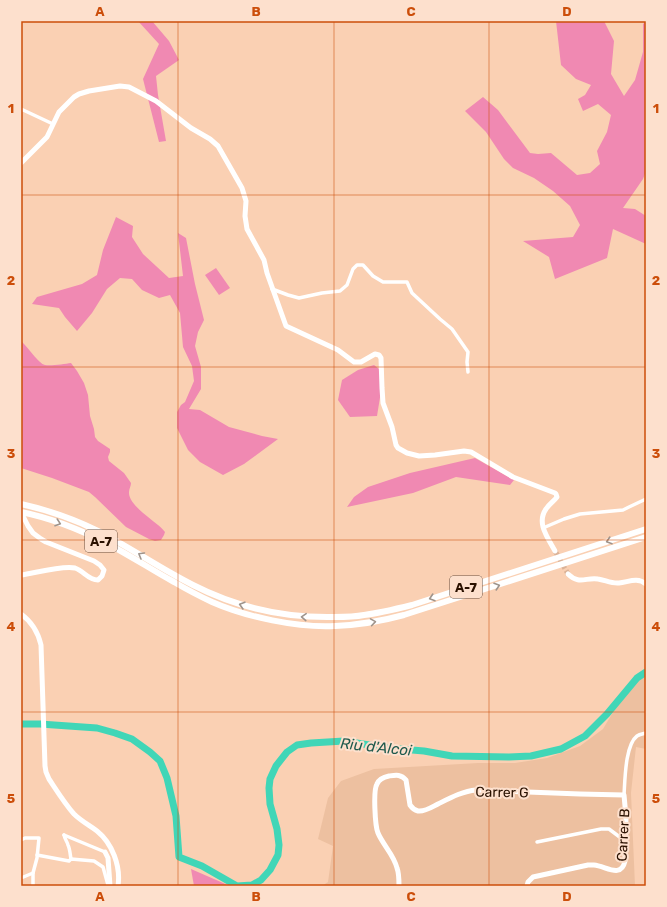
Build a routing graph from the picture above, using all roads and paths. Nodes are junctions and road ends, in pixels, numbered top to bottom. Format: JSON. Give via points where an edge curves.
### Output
{"nodes":[{"id":1,"x":21,"y":109,"type":"edge"},
{"id":2,"x":53,"y":124,"type":"junction"},
{"id":3,"x":21,"y":163,"type":"edge"},
{"id":4,"x":272,"y":289,"type":"junction"},
{"id":5,"x":468,"y":372,"type":"dead end"},
{"id":6,"x":646,"y":499,"type":"edge"},
{"id":7,"x":21,"y":504,"type":"edge"},
{"id":8,"x":21,"y":512,"type":"edge"},
{"id":9,"x":543,"y":528,"type":"junction"},
{"id":10,"x":646,"y":529,"type":"edge"},
{"id":11,"x":646,"y":537,"type":"edge"},
{"id":12,"x":555,"y":551,"type":"tunnel mouth"},
{"id":13,"x":568,"y":574,"type":"tunnel mouth"},
{"id":14,"x":21,"y":575,"type":"edge"},
{"id":15,"x":646,"y":584,"type":"edge"},
{"id":16,"x":21,"y":614,"type":"edge"},
{"id":17,"x":646,"y":733,"type":"edge"},
{"id":18,"x":624,"y":795,"type":"junction"},
{"id":19,"x":21,"y":840,"type":"edge"},
{"id":20,"x":625,"y":841,"type":"junction"},
{"id":21,"x":537,"y":842,"type":"dead end"},
{"id":22,"x":105,"y":852,"type":"joint"},
{"id":23,"x":37,"y":855,"type":"junction"},
{"id":24,"x":71,"y":859,"type":"junction"},
{"id":25,"x":33,"y":873,"type":"junction"},
{"id":26,"x":21,"y":878,"type":"edge"},
{"id":27,"x":33,"y":886,"type":"edge"},
{"id":28,"x":109,"y":886,"type":"edge"},
{"id":29,"x":118,"y":886,"type":"edge"},
{"id":30,"x":399,"y":886,"type":"edge"},
{"id":31,"x":527,"y":886,"type":"edge"}],
"edges":[{"from":1,"to":2,"type":"street"},
{"from":2,"to":3,"type":"street","via":[[46,139]]},
{"from":2,"to":4,"type":"street","via":[[58,112],[76,95],[124,86],[156,101],[195,131],[212,140],[242,188],[246,201],[247,228],[264,260]]},
{"from":4,"to":5,"type":"street","via":[[300,298],[340,291],[347,285],[357,265],[362,265],[383,282],[407,282],[412,293],[452,329],[468,352]]},
{"from":4,"to":9,"type":"street","via":[[288,328],[338,350],[354,362],[361,362],[373,354],[380,357],[383,403],[396,445],[400,450],[419,456],[471,452],[513,477],[555,493],[556,498],[545,510]]},
{"from":6,"to":9,"type":"street","via":[[623,510],[580,514]]},
{"from":10,"to":7,"type":"highway","number":"A-7","one_way":true,"via":[[393,610],[354,616],[317,617],[280,614],[234,603],[174,575],[120,543],[79,523]]},
{"from":8,"to":11,"type":"highway","number":"A-7","one_way":true,"via":[[34,514],[82,532],[174,583],[221,605],[278,621],[334,626],[366,623],[418,611]]},
{"from":8,"to":14,"type":"street","via":[[33,533],[41,539],[94,561],[104,570],[98,580],[91,579],[78,569],[69,568]]},
{"from":9,"to":12,"type":"street"},
{"from":13,"to":15,"type":"street","via":[[581,580],[595,579],[617,583],[635,580]]},
{"from":16,"to":29,"type":"street","via":[[32,625],[40,641],[48,777],[74,814],[108,843],[117,865]]},
{"from":17,"to":18,"type":"street","name":"Carrer B","via":[[636,737],[628,754]]},
{"from":18,"to":20,"type":"street","name":"Carrer B"},
{"from":18,"to":30,"type":"street","name":"Carrer G","via":[[470,790],[428,809],[417,811],[410,805],[406,780],[403,777],[397,775],[383,778],[375,789],[377,828],[397,867]]},
{"from":19,"to":23,"type":"street","via":[[39,838]]},
{"from":20,"to":21,"type":"street","via":[[608,829],[601,829]]},
{"from":20,"to":31,"type":"street","name":"Carrer B","via":[[625,861],[621,870],[588,865],[533,878]]},
{"from":22,"to":24,"type":"street","via":[[64,835]]},
{"from":22,"to":28,"type":"street","via":[[108,858]]},
{"from":23,"to":24,"type":"street","via":[[69,861]]},
{"from":23,"to":25,"type":"street"},
{"from":24,"to":28,"type":"street","via":[[94,861],[103,867]]},
{"from":25,"to":26,"type":"street"},
{"from":25,"to":27,"type":"street"}]}
